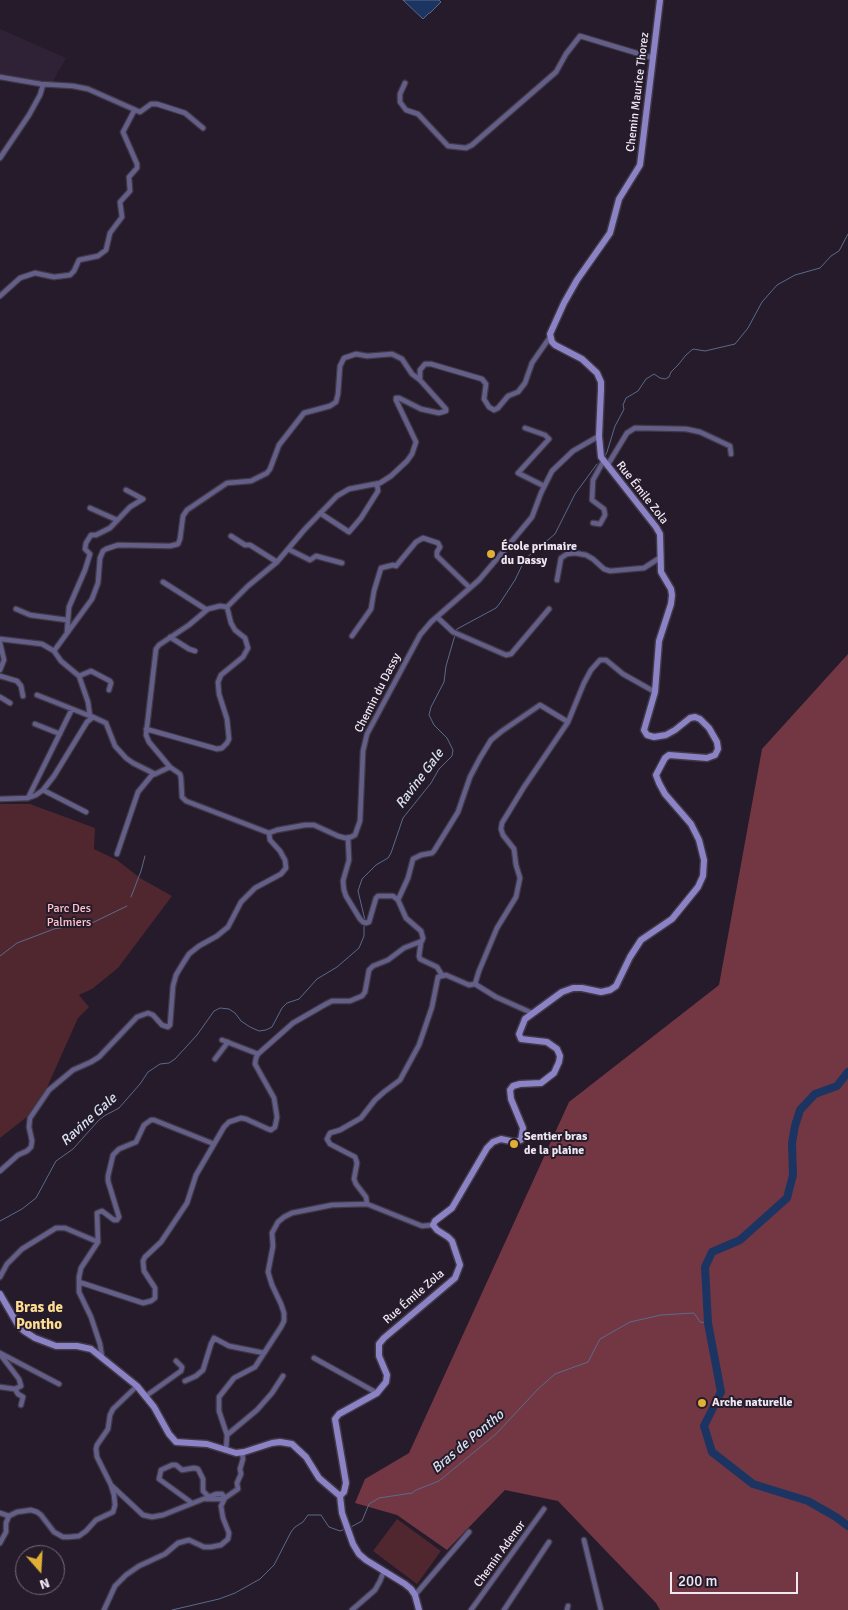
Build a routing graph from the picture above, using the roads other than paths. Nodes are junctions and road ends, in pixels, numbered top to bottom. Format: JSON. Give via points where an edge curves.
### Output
{"nodes":[{"id":1,"x":660,"y":0,"type":"edge"},
{"id":2,"x":653,"y":58,"type":"junction"},
{"id":3,"x":0,"y":77,"type":"edge"},
{"id":4,"x":405,"y":83,"type":"dead end"},
{"id":5,"x":43,"y":85,"type":"junction"},
{"id":6,"x":134,"y":111,"type":"junction"},
{"id":7,"x":203,"y":128,"type":"dead end"},
{"id":8,"x":0,"y":158,"type":"edge"},
{"id":9,"x":0,"y":296,"type":"edge"},
{"id":10,"x":550,"y":338,"type":"junction"},
{"id":11,"x":420,"y":380,"type":"junction"},
{"id":12,"x":525,"y":428,"type":"dead end"},
{"id":13,"x":599,"y":436,"type":"junction"},
{"id":14,"x":731,"y":454,"type":"dead end"},
{"id":15,"x":605,"y":464,"type":"junction"},
{"id":16,"x":376,"y":484,"type":"junction"},
{"id":17,"x":544,"y":486,"type":"junction"},
{"id":18,"x":126,"y":490,"type":"dead end"},
{"id":19,"x":90,"y":508,"type":"dead end"},
{"id":20,"x":320,"y":513,"type":"junction"},
{"id":21,"x":117,"y":520,"type":"junction"},
{"id":22,"x":593,"y":522,"type":"dead end"},
{"id":23,"x":231,"y":536,"type":"dead end"},
{"id":24,"x":288,"y":549,"type":"junction"},
{"id":25,"x":661,"y":557,"type":"junction"},
{"id":26,"x":88,"y":562,"type":"junction"},
{"id":27,"x":277,"y":562,"type":"junction"},
{"id":28,"x":342,"y":563,"type":"dead end"},
{"id":29,"x":99,"y":565,"type":"junction"},
{"id":30,"x":557,"y":580,"type":"dead end"},
{"id":31,"x":163,"y":582,"type":"dead end"},
{"id":32,"x":470,"y":588,"type":"junction"},
{"id":33,"x":227,"y":607,"type":"junction"},
{"id":34,"x":16,"y":609,"type":"dead end"},
{"id":35,"x":549,"y":609,"type":"dead end"},
{"id":36,"x":207,"y":610,"type":"junction"},
{"id":37,"x":437,"y":617,"type":"junction"},
{"id":38,"x":67,"y":620,"type":"junction"},
{"id":39,"x":67,"y":633,"type":"junction"},
{"id":40,"x":352,"y":636,"type":"dead end"},
{"id":41,"x":170,"y":637,"type":"junction"},
{"id":42,"x":0,"y":641,"type":"edge"},
{"id":43,"x":195,"y":650,"type":"dead end"},
{"id":44,"x":54,"y":651,"type":"junction"},
{"id":45,"x":0,"y":670,"type":"edge"},
{"id":46,"x":0,"y":676,"type":"edge"},
{"id":47,"x":79,"y":676,"type":"junction"},
{"id":48,"x":109,"y":690,"type":"dead end"},
{"id":49,"x":655,"y":692,"type":"junction"},
{"id":50,"x":37,"y":695,"type":"dead end"},
{"id":51,"x":23,"y":696,"type":"dead end"},
{"id":52,"x":0,"y":697,"type":"edge"},
{"id":53,"x":10,"y":703,"type":"dead end"},
{"id":54,"x":72,"y":709,"type":"junction"},
{"id":55,"x":92,"y":717,"type":"junction"},
{"id":56,"x":568,"y":722,"type":"junction"},
{"id":57,"x":35,"y":724,"type":"dead end"},
{"id":58,"x":146,"y":729,"type":"junction"},
{"id":59,"x":60,"y":734,"type":"junction"},
{"id":60,"x":170,"y":767,"type":"junction"},
{"id":61,"x":155,"y":774,"type":"junction"},
{"id":62,"x":43,"y":790,"type":"junction"},
{"id":63,"x":28,"y":798,"type":"junction"},
{"id":64,"x":0,"y":799,"type":"edge"},
{"id":65,"x":86,"y":812,"type":"dead end"},
{"id":66,"x":269,"y":833,"type":"junction"},
{"id":67,"x":348,"y":838,"type":"junction"},
{"id":68,"x":118,"y":854,"type":"dead end"},
{"id":69,"x":398,"y":900,"type":"junction"},
{"id":70,"x":422,"y":941,"type":"junction"},
{"id":71,"x":442,"y":975,"type":"junction"},
{"id":72,"x":475,"y":984,"type":"junction"},
{"id":73,"x":532,"y":1013,"type":"junction"},
{"id":74,"x":222,"y":1040,"type":"dead end"},
{"id":75,"x":228,"y":1042,"type":"junction"},
{"id":76,"x":258,"y":1054,"type":"junction"},
{"id":77,"x":215,"y":1059,"type":"dead end"},
{"id":78,"x":214,"y":1144,"type":"junction"},
{"id":79,"x":0,"y":1171,"type":"edge"},
{"id":80,"x":367,"y":1204,"type":"junction"},
{"id":81,"x":433,"y":1225,"type":"junction"},
{"id":82,"x":98,"y":1242,"type":"junction"},
{"id":83,"x":0,"y":1277,"type":"edge"},
{"id":84,"x":79,"y":1282,"type":"junction"},
{"id":85,"x":0,"y":1294,"type":"edge"},
{"id":86,"x":264,"y":1353,"type":"junction"},
{"id":87,"x":0,"y":1354,"type":"edge"},
{"id":88,"x":102,"y":1357,"type":"junction"},
{"id":89,"x":314,"y":1358,"type":"dead end"},
{"id":90,"x":176,"y":1361,"type":"dead end"},
{"id":91,"x":283,"y":1376,"type":"dead end"},
{"id":92,"x":184,"y":1381,"type":"dead end"},
{"id":93,"x":59,"y":1384,"type":"dead end"},
{"id":94,"x":137,"y":1386,"type":"junction"},
{"id":95,"x":0,"y":1387,"type":"edge"},
{"id":96,"x":15,"y":1389,"type":"junction"},
{"id":97,"x":377,"y":1393,"type":"junction"},
{"id":98,"x":146,"y":1396,"type":"junction"},
{"id":99,"x":21,"y":1405,"type":"dead end"},
{"id":100,"x":227,"y":1435,"type":"junction"},
{"id":101,"x":226,"y":1450,"type":"junction"},
{"id":102,"x":242,"y":1453,"type":"junction"},
{"id":103,"x":111,"y":1485,"type":"junction"},
{"id":104,"x":208,"y":1496,"type":"junction"},
{"id":105,"x":340,"y":1496,"type":"junction"},
{"id":106,"x":224,"y":1499,"type":"junction"},
{"id":107,"x":202,"y":1500,"type":"junction"},
{"id":108,"x":192,"y":1503,"type":"junction"},
{"id":109,"x":544,"y":1509,"type":"dead end"},
{"id":110,"x":0,"y":1513,"type":"edge"},
{"id":111,"x":9,"y":1516,"type":"junction"},
{"id":112,"x":470,"y":1532,"type":"dead end"},
{"id":113,"x":584,"y":1540,"type":"dead end"},
{"id":114,"x":549,"y":1542,"type":"dead end"},
{"id":115,"x":0,"y":1543,"type":"edge"},
{"id":116,"x":384,"y":1571,"type":"junction"},
{"id":117,"x":415,"y":1595,"type":"junction"},
{"id":118,"x":104,"y":1610,"type":"edge"},
{"id":119,"x":352,"y":1610,"type":"edge"},
{"id":120,"x":419,"y":1610,"type":"edge"},
{"id":121,"x":471,"y":1610,"type":"edge"},
{"id":122,"x":504,"y":1610,"type":"edge"},
{"id":123,"x":601,"y":1610,"type":"edge"}],
"edges":[{"from":1,"to":2,"type":"main road","name":"Chemin Maurice Thorez"},
{"from":2,"to":4,"type":"street","via":[[580,36],[556,72],[466,148],[448,146],[418,114],[406,110],[400,102]]},
{"from":2,"to":10,"type":"main road","name":"Chemin Maurice Thorez","via":[[640,165],[619,199],[610,233],[576,280],[551,328]]},
{"from":3,"to":5,"type":"street"},
{"from":5,"to":6,"type":"street","via":[[88,89]]},
{"from":5,"to":8,"type":"street"},
{"from":6,"to":7,"type":"street","via":[[140,112],[151,104],[157,104],[185,113]]},
{"from":6,"to":9,"type":"street","via":[[123,132],[137,164],[136,170],[129,178],[129,193],[120,202],[121,219],[110,233],[107,248],[98,256],[79,260],[70,275],[27,275]]},
{"from":10,"to":11,"type":"street","via":[[532,363],[525,383],[494,410],[484,399],[486,384],[482,379],[425,364],[420,370]]},
{"from":10,"to":13,"type":"main road","via":[[555,345],[582,359],[598,373],[601,382]]},
{"from":11,"to":16,"type":"street","via":[[446,411],[439,413],[421,409],[396,398],[416,442],[407,461],[391,476]]},
{"from":11,"to":29,"type":"street","via":[[402,359],[392,354],[346,356],[341,362],[336,402],[304,413],[279,445],[267,473],[251,481],[226,483],[187,510],[178,544],[110,547],[101,554]]},
{"from":12,"to":17,"type":"street","via":[[549,439],[518,473]]},
{"from":13,"to":15,"type":"main road","name":"Rue Émile Zola","via":[[599,452]]},
{"from":13,"to":17,"type":"street","name":"Chemin du Dassy","via":[[573,451],[552,471]]},
{"from":14,"to":15,"type":"street","via":[[730,446],[700,432],[635,428],[627,433]]},
{"from":15,"to":22,"type":"street","via":[[593,480],[592,498],[604,509],[605,515],[600,524]]},
{"from":15,"to":25,"type":"main road","name":"Rue Émile Zola","via":[[656,526],[662,542]]},
{"from":16,"to":20,"type":"street","via":[[349,489]]},
{"from":16,"to":20,"type":"street","via":[[378,491],[349,532]]},
{"from":17,"to":32,"type":"street","name":"Chemin du Dassy","via":[[532,517]]},
{"from":18,"to":21,"type":"street","via":[[143,499]]},
{"from":19,"to":21,"type":"street"},
{"from":20,"to":24,"type":"street"},
{"from":21,"to":26,"type":"street","via":[[110,528],[91,535],[85,549],[90,554]]},
{"from":23,"to":27,"type":"street"},
{"from":24,"to":27,"type":"street"},
{"from":24,"to":28,"type":"street","via":[[310,560],[316,556]]},
{"from":25,"to":30,"type":"street","via":[[644,568],[610,571],[586,555],[567,554],[561,558]]},
{"from":25,"to":49,"type":"main road","name":"Rue Émile Zola","via":[[662,572],[672,595],[659,641]]},
{"from":26,"to":29,"type":"street"},
{"from":26,"to":38,"type":"street","via":[[69,607]]},
{"from":27,"to":33,"type":"street"},
{"from":29,"to":39,"type":"street","via":[[98,583],[92,599]]},
{"from":31,"to":36,"type":"street"},
{"from":32,"to":37,"type":"street","name":"Chemin du Dassy"},
{"from":32,"to":40,"type":"street","via":[[437,556],[438,543],[422,538],[396,566],[381,568],[371,609]]},
{"from":33,"to":36,"type":"street"},
{"from":33,"to":58,"type":"street","via":[[234,630],[245,638],[248,648],[218,682],[227,720],[227,743],[217,749]]},
{"from":34,"to":38,"type":"street","via":[[30,615]]},
{"from":35,"to":37,"type":"street","via":[[509,655],[455,633]]},
{"from":36,"to":41,"type":"street"},
{"from":37,"to":67,"type":"street","name":"Chemin du Dassy","via":[[420,634],[367,734],[363,751],[360,821],[355,835]]},
{"from":38,"to":39,"type":"street"},
{"from":39,"to":44,"type":"street"},
{"from":41,"to":43,"type":"street"},
{"from":41,"to":58,"type":"street","via":[[154,652]]},
{"from":42,"to":44,"type":"street","via":[[42,644]]},
{"from":42,"to":45,"type":"street","via":[[4,660]]},
{"from":44,"to":47,"type":"street"},
{"from":46,"to":51,"type":"street","via":[[17,681]]},
{"from":47,"to":48,"type":"street","via":[[91,671],[110,681]]},
{"from":47,"to":55,"type":"street"},
{"from":49,"to":56,"type":"street","via":[[606,660],[600,660],[584,682]]},
{"from":49,"to":73,"type":"main road","name":"Rue Émile Zola","via":[[644,726],[647,735],[666,735],[690,718],[696,718],[709,728],[717,742],[715,756],[669,755],[656,774],[665,794],[691,824],[699,840],[704,860],[703,876],[672,919],[641,940],[616,986],[601,992],[573,988]]},
{"from":50,"to":54,"type":"street"},
{"from":52,"to":53,"type":"street"},
{"from":54,"to":55,"type":"street"},
{"from":54,"to":59,"type":"street"},
{"from":55,"to":61,"type":"street","via":[[106,723],[115,746],[126,758]]},
{"from":55,"to":62,"type":"street"},
{"from":56,"to":69,"type":"street","via":[[540,705],[491,740],[470,777],[458,812],[434,851],[414,859]]},
{"from":56,"to":72,"type":"street","via":[[502,823],[501,829],[514,849],[520,878],[516,897],[497,928]]},
{"from":57,"to":59,"type":"street"},
{"from":58,"to":60,"type":"street","via":[[148,742]]},
{"from":59,"to":63,"type":"street"},
{"from":60,"to":61,"type":"street"},
{"from":60,"to":66,"type":"street","via":[[182,778],[182,797],[186,802]]},
{"from":61,"to":68,"type":"street","via":[[138,792]]},
{"from":62,"to":63,"type":"street"},
{"from":62,"to":65,"type":"street"},
{"from":63,"to":64,"type":"street"},
{"from":66,"to":67,"type":"street","via":[[305,824]]},
{"from":66,"to":79,"type":"street","via":[[272,843],[285,860],[286,868],[241,902],[228,927],[189,954],[176,974],[170,1025],[162,1026],[148,1013],[137,1017],[99,1057],[73,1070],[49,1090],[30,1118],[31,1146]]},
{"from":67,"to":69,"type":"street","via":[[349,860],[344,890],[362,922],[369,922],[378,896],[393,896]]},
{"from":69,"to":70,"type":"street","via":[[406,918],[421,930]]},
{"from":70,"to":71,"type":"street","via":[[420,959],[437,968]]},
{"from":70,"to":76,"type":"street","via":[[373,966],[362,996],[326,1004],[293,1023]]},
{"from":71,"to":72,"type":"street","via":[[469,985]]},
{"from":71,"to":80,"type":"street","via":[[438,977],[419,1045],[400,1080],[375,1100],[362,1118],[330,1133],[327,1139],[330,1144],[355,1156],[354,1179]]},
{"from":72,"to":73,"type":"street"},
{"from":73,"to":81,"type":"main road","name":"Rue Émile Zola","via":[[525,1019],[520,1037],[547,1042],[557,1049],[560,1056],[554,1073],[541,1083],[513,1086],[510,1090],[512,1099],[523,1128],[521,1140],[493,1142],[452,1208]]},
{"from":74,"to":75,"type":"street"},
{"from":75,"to":76,"type":"street"},
{"from":75,"to":77,"type":"street"},
{"from":76,"to":78,"type":"street","via":[[255,1064],[274,1098],[275,1127],[271,1130],[246,1119],[234,1120],[224,1126]]},
{"from":78,"to":82,"type":"street","via":[[154,1120],[146,1123],[136,1142],[113,1155],[108,1182],[119,1217],[114,1220],[98,1211]]},
{"from":78,"to":84,"type":"street","via":[[196,1175],[188,1203],[161,1242],[143,1261],[144,1271],[155,1288],[154,1298],[144,1303]]},
{"from":80,"to":81,"type":"street","via":[[422,1226]]},
{"from":80,"to":86,"type":"street","via":[[332,1205],[292,1214],[278,1222],[272,1233],[268,1272],[282,1304],[284,1320]]},
{"from":81,"to":97,"type":"main road","name":"Rue Émile Zola","via":[[452,1241],[459,1270],[446,1287],[379,1344],[379,1356],[387,1375],[386,1382]]},
{"from":82,"to":83,"type":"street","via":[[65,1228],[56,1228],[22,1250],[7,1264]]},
{"from":82,"to":84,"type":"street","via":[[79,1272]]},
{"from":84,"to":88,"type":"street","via":[[79,1292],[91,1317]]},
{"from":85,"to":88,"type":"main road","via":[[18,1325],[35,1338],[56,1346],[84,1347]]},
{"from":86,"to":92,"type":"street","via":[[229,1346],[214,1338],[203,1370]]},
{"from":86,"to":100,"type":"street","via":[[255,1367],[230,1382],[219,1397],[219,1411]]},
{"from":87,"to":93,"type":"street"},
{"from":87,"to":96,"type":"street","via":[[20,1381],[21,1386]]},
{"from":88,"to":94,"type":"main road"},
{"from":89,"to":97,"type":"street"},
{"from":90,"to":98,"type":"street","via":[[182,1367],[181,1371]]},
{"from":91,"to":100,"type":"street","via":[[257,1410]]},
{"from":94,"to":98,"type":"main road"},
{"from":94,"to":103,"type":"street","via":[[113,1409],[108,1429],[97,1445],[97,1457]]},
{"from":95,"to":96,"type":"street"},
{"from":96,"to":99,"type":"street","via":[[23,1397]]},
{"from":97,"to":105,"type":"main road","via":[[335,1419],[346,1484]]},
{"from":98,"to":101,"type":"main road","via":[[173,1440]]},
{"from":100,"to":101,"type":"street"},
{"from":101,"to":102,"type":"main road"},
{"from":102,"to":105,"type":"main road","via":[[272,1443],[292,1444],[306,1457],[319,1478]]},
{"from":102,"to":106,"type":"street","via":[[238,1489]]},
{"from":103,"to":108,"type":"street","via":[[143,1515],[156,1517]]},
{"from":103,"to":111,"type":"street","via":[[114,1510],[96,1520],[79,1536],[58,1535],[41,1515],[31,1510]]},
{"from":104,"to":106,"type":"street","via":[[220,1493]]},
{"from":104,"to":107,"type":"street"},
{"from":104,"to":108,"type":"street","via":[[203,1491],[202,1476],[197,1468],[184,1470],[172,1465],[161,1470],[159,1479]]},
{"from":105,"to":116,"type":"main road","via":[[349,1536],[360,1554]]},
{"from":106,"to":107,"type":"street"},
{"from":106,"to":118,"type":"street","via":[[221,1511],[229,1533],[225,1542],[211,1547],[189,1540],[178,1543],[165,1554],[126,1575],[116,1586]]},
{"from":107,"to":108,"type":"street"},
{"from":109,"to":121,"type":"street","name":"Chemin Adenor"},
{"from":110,"to":111,"type":"street"},
{"from":111,"to":115,"type":"street"},
{"from":112,"to":117,"type":"street"},
{"from":113,"to":123,"type":"street"},
{"from":114,"to":122,"type":"street"},
{"from":116,"to":117,"type":"main road","via":[[406,1584]]},
{"from":116,"to":119,"type":"street","via":[[376,1590]]},
{"from":117,"to":120,"type":"main road"}]}
